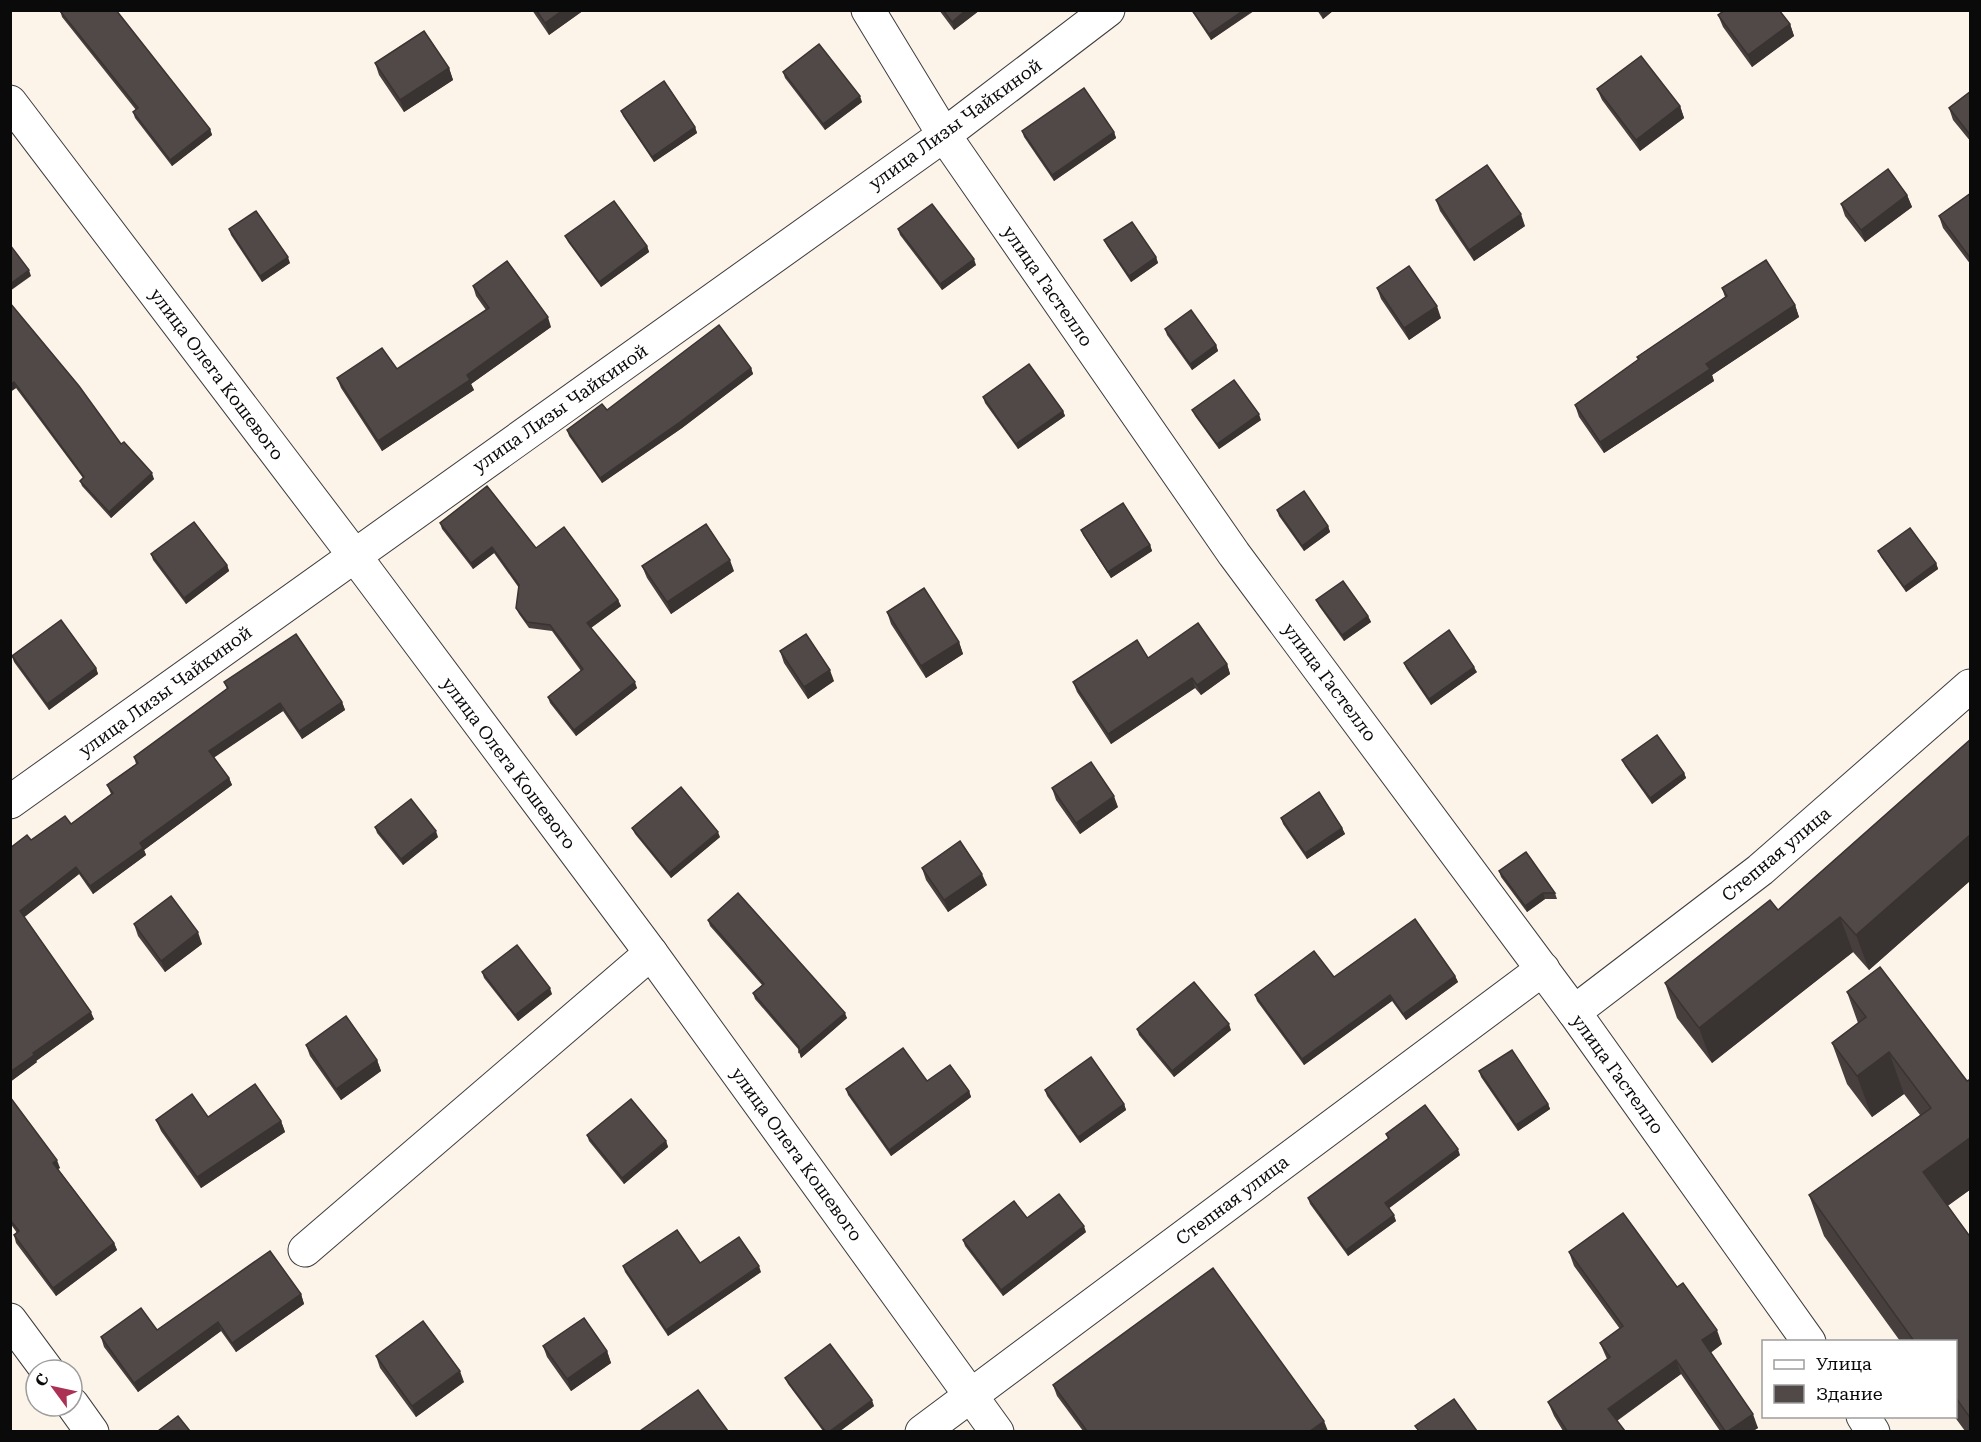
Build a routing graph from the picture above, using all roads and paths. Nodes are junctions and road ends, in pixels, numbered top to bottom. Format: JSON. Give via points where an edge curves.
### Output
{"nodes":[{"id":1,"x":868,"y":10,"type":"edge"},
{"id":2,"x":1108,"y":10,"type":"edge"},
{"id":3,"x":10,"y":102,"type":"edge"},
{"id":4,"x":944,"y":135,"type":"junction"},
{"id":5,"x":354,"y":555,"type":"junction"},
{"id":6,"x":1971,"y":686,"type":"edge"},
{"id":7,"x":10,"y":802,"type":"edge"},
{"id":8,"x":651,"y":953,"type":"junction"},
{"id":9,"x":1543,"y":969,"type":"junction"},
{"id":10,"x":1574,"y":1012,"type":"junction"},
{"id":11,"x":306,"y":1251,"type":"dead end"},
{"id":12,"x":10,"y":1320,"type":"edge"},
{"id":13,"x":1808,"y":1340,"type":"edge"},
{"id":14,"x":38,"y":1358,"type":"edge"},
{"id":15,"x":971,"y":1395,"type":"junction"},
{"id":16,"x":82,"y":1418,"type":"edge"},
{"id":17,"x":1864,"y":1418,"type":"edge"},
{"id":18,"x":92,"y":1431,"type":"edge"},
{"id":19,"x":922,"y":1431,"type":"edge"},
{"id":20,"x":997,"y":1431,"type":"edge"},
{"id":21,"x":1873,"y":1431,"type":"edge"}],
"edges":[{"from":1,"to":4,"type":"street","name":"улица Гастелло"},
{"from":2,"to":4,"type":"street","name":"улица Лизы Чайкиной"},
{"from":3,"to":5,"type":"street","name":"улица Олега Кошевого"},
{"from":4,"to":5,"type":"street","name":"улица Лизы Чайкиной"},
{"from":4,"to":9,"type":"street","name":"улица Гастелло","via":[[1234,554]]},
{"from":5,"to":7,"type":"street","name":"улица Лизы Чайкиной"},
{"from":5,"to":8,"type":"street","name":"улица Олега Кошевого"},
{"from":6,"to":10,"type":"street","name":"Степная улица","via":[[1760,870]]},
{"from":8,"to":11,"type":"street"},
{"from":8,"to":15,"type":"street","name":"улица Олега Кошевого"},
{"from":9,"to":10,"type":"street","name":"улица Гастелло"},
{"from":9,"to":15,"type":"street","name":"Степная улица"},
{"from":10,"to":13,"type":"street","name":"улица Гастелло"},
{"from":12,"to":14,"type":"street"},
{"from":15,"to":19,"type":"street","name":"Степная улица"},
{"from":15,"to":20,"type":"street","name":"улица Олега Кошевого"},
{"from":16,"to":18,"type":"street"},
{"from":17,"to":21,"type":"street"}]}
